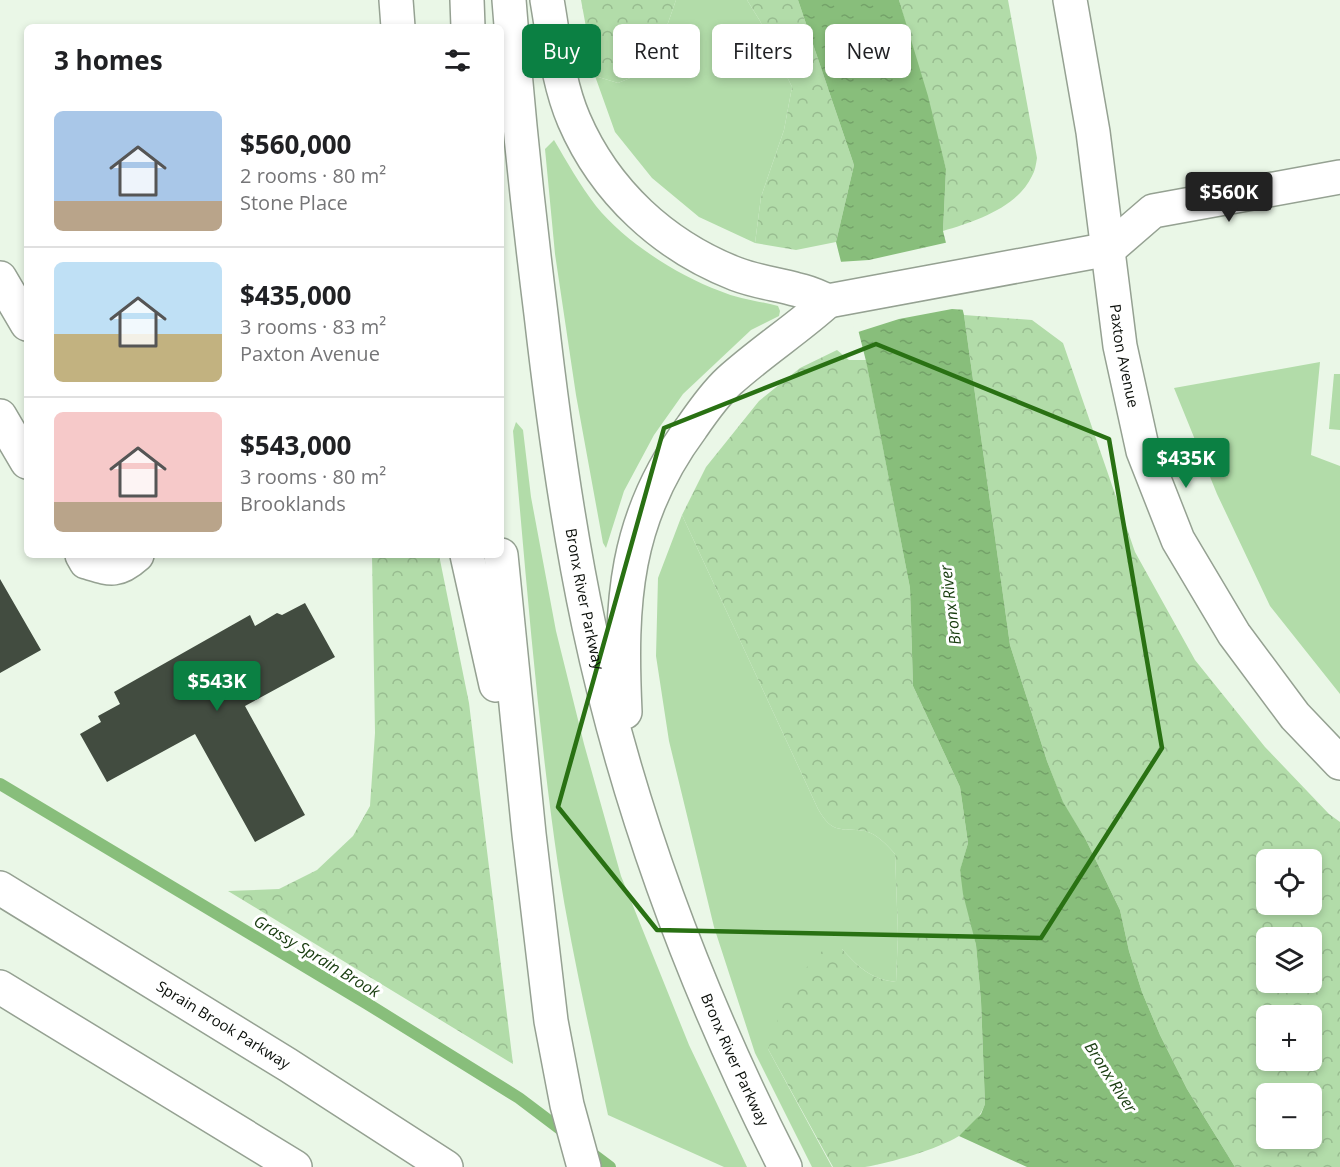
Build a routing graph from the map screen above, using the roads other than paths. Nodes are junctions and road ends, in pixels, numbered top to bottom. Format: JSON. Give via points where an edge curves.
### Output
{"nodes":[{"id":1,"x":396,"y":0,"type":"edge"},
{"id":2,"x":466,"y":0,"type":"edge"},
{"id":3,"x":509,"y":0,"type":"edge"},
{"id":4,"x":547,"y":0,"type":"edge"},
{"id":5,"x":1070,"y":0,"type":"edge"},
{"id":6,"x":398,"y":24,"type":"edge"},
{"id":7,"x":468,"y":24,"type":"edge"},
{"id":8,"x":1340,"y":177,"type":"edge"},
{"id":9,"x":1109,"y":249,"type":"junction"},
{"id":10,"x":0,"y":278,"type":"edge"},
{"id":11,"x":828,"y":301,"type":"junction"},
{"id":12,"x":24,"y":319,"type":"edge"},
{"id":13,"x":0,"y":416,"type":"edge"},
{"id":14,"x":24,"y":457,"type":"edge"},
{"id":15,"x":84,"y":558,"type":"edge"},
{"id":16,"x":133,"y":558,"type":"edge"},
{"id":17,"x":468,"y":558,"type":"edge"},
{"id":18,"x":501,"y":558,"type":"edge"},
{"id":19,"x":1340,"y":763,"type":"edge"},
{"id":20,"x":627,"y":771,"type":"junction"},
{"id":21,"x":529,"y":834,"type":"junction"},
{"id":22,"x":0,"y":888,"type":"edge"},
{"id":23,"x":0,"y":987,"type":"edge"},
{"id":24,"x":295,"y":1167,"type":"edge"},
{"id":25,"x":446,"y":1167,"type":"edge"},
{"id":26,"x":584,"y":1167,"type":"edge"},
{"id":27,"x":785,"y":1167,"type":"edge"}],
"edges":[{"from":1,"to":6,"type":"main road"},
{"from":2,"to":7,"type":"main road"},
{"from":3,"to":20,"type":"main road","name":"Bronx River Parkway","via":[[526,192],[564,491],[590,628]]},
{"from":4,"to":11,"type":"main road","via":[[557,59],[574,120],[607,178],[630,205],[657,229],[711,262],[766,284],[800,290]]},
{"from":5,"to":9,"type":"main road","name":"Paxton Avenue"},
{"from":8,"to":9,"type":"main road","via":[[1154,211]]},
{"from":9,"to":11,"type":"main road"},
{"from":9,"to":19,"type":"main road","name":"Paxton Avenue","via":[[1120,346],[1143,451],[1178,540],[1234,634],[1295,716]]},
{"from":10,"to":12,"type":"main road"},
{"from":11,"to":20,"type":"main road","via":[[728,382],[680,443],[644,511],[627,578],[623,615]]},
{"from":13,"to":14,"type":"main road"},
{"from":15,"to":16,"type":"main road","via":[[106,568],[124,566]]},
{"from":17,"to":21,"type":"main road"},
{"from":18,"to":21,"type":"main road"},
{"from":20,"to":27,"type":"main road","name":"Bronx River Parkway","via":[[701,985]]},
{"from":21,"to":26,"type":"main road","via":[[551,1020],[567,1105]]},
{"from":22,"to":25,"type":"main road","name":"Sprain Brook Parkway"},
{"from":23,"to":24,"type":"main road"}]}
